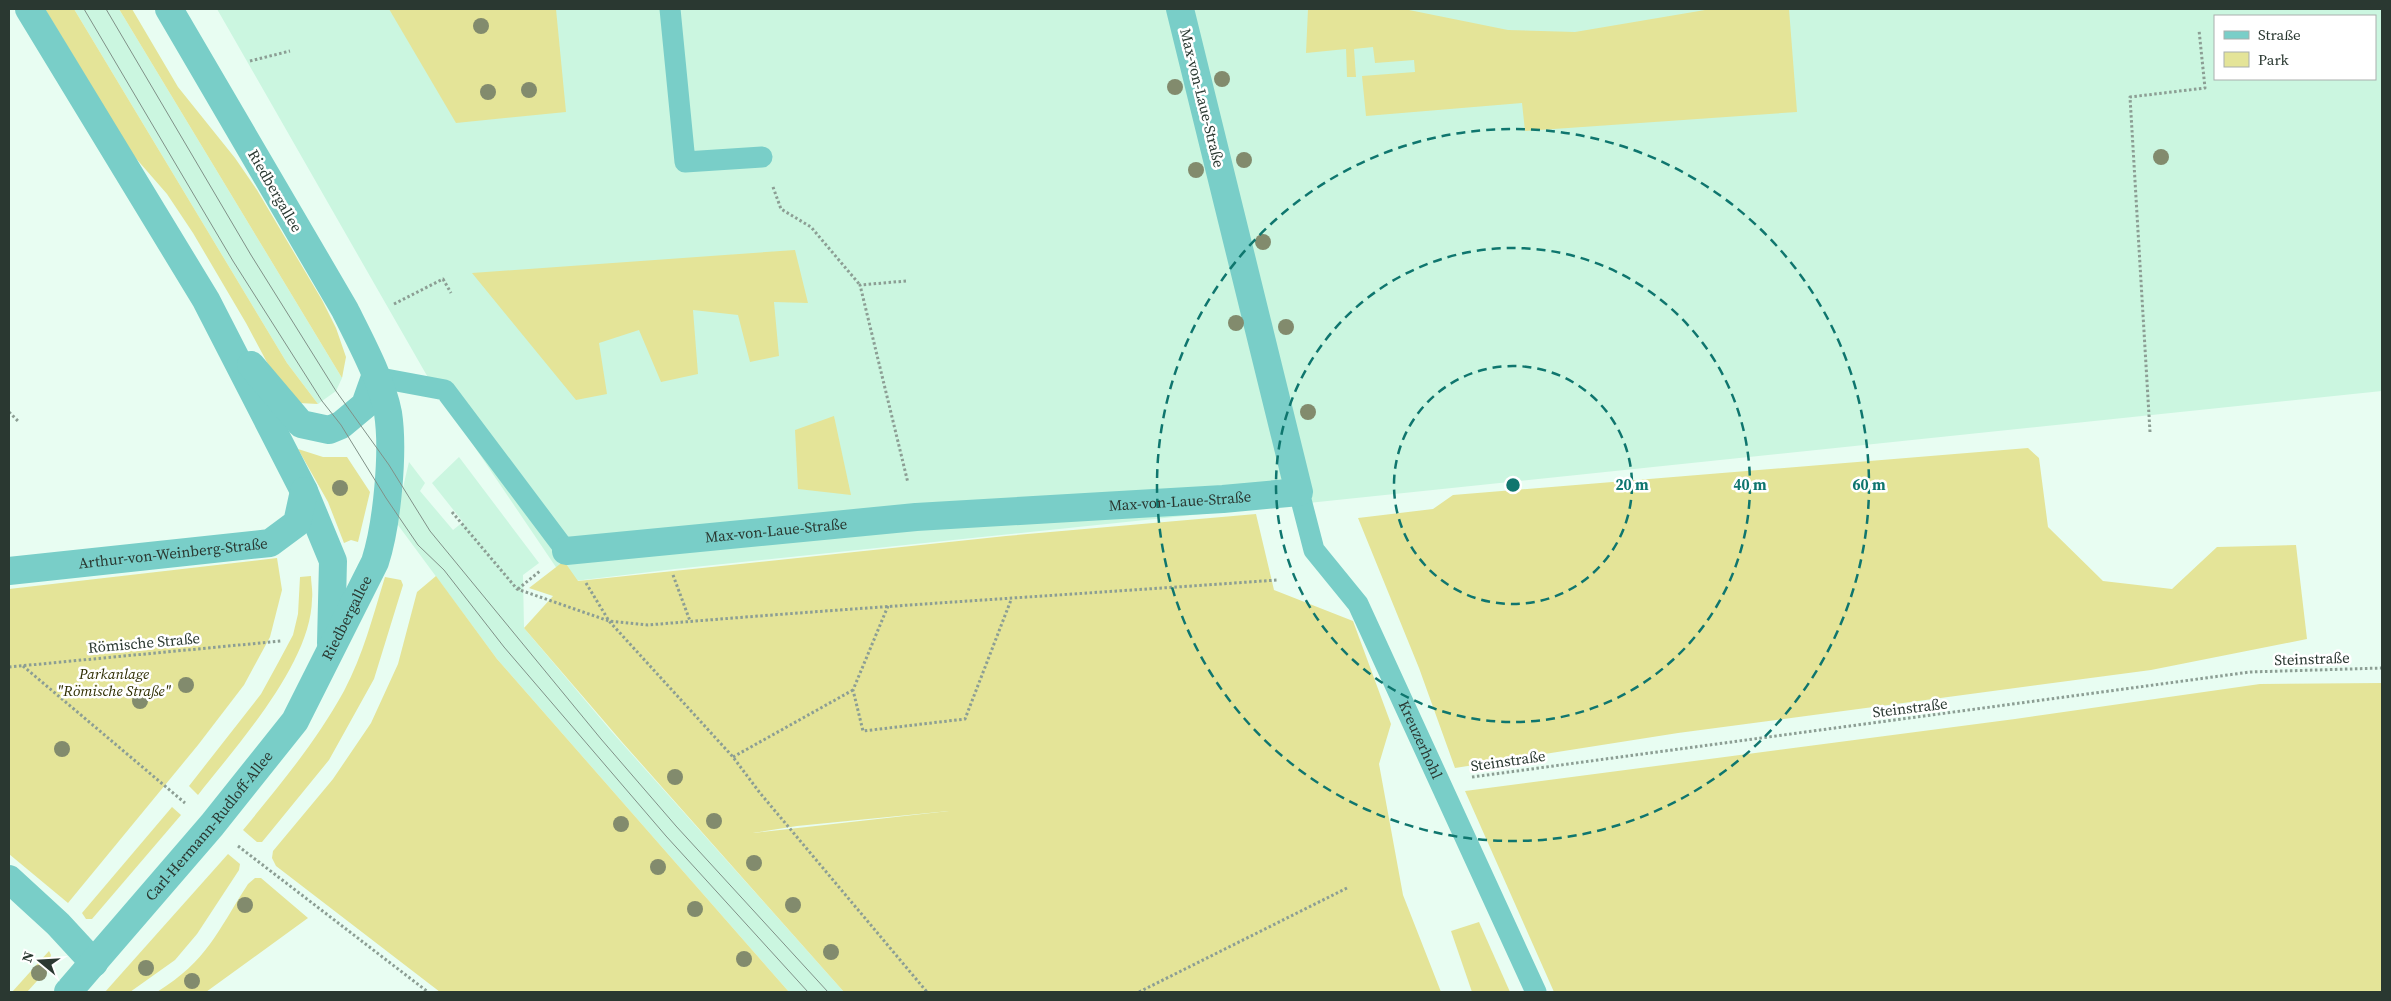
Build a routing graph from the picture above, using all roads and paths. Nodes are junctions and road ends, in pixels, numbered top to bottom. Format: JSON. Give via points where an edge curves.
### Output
{"nodes":[{"id":1,"x":28,"y":9,"type":"edge"},
{"id":2,"x":169,"y":9,"type":"edge"},
{"id":3,"x":670,"y":9,"type":"edge"},
{"id":4,"x":1180,"y":9,"type":"edge"},
{"id":5,"x":2199,"y":30,"type":"dead end"},
{"id":6,"x":290,"y":50,"type":"dead end"},
{"id":7,"x":250,"y":61,"type":"dead end"},
{"id":8,"x":762,"y":157,"type":"joint"},
{"id":9,"x":906,"y":281,"type":"dead end"},
{"id":10,"x":860,"y":285,"type":"junction"},
{"id":11,"x":451,"y":293,"type":"dead end"},
{"id":12,"x":394,"y":304,"type":"dead end"},
{"id":13,"x":226,"y":338,"type":"junction"},
{"id":14,"x":375,"y":377,"type":"junction"},
{"id":15,"x":9,"y":412,"type":"edge"},
{"id":16,"x":18,"y":422,"type":"dead end"},
{"id":17,"x":2150,"y":432,"type":"dead end"},
{"id":18,"x":304,"y":491,"type":"junction"},
{"id":19,"x":1299,"y":492,"type":"junction"},
{"id":20,"x":452,"y":512,"type":"dead end"},
{"id":21,"x":916,"y":517,"type":"junction"},
{"id":22,"x":662,"y":541,"type":"junction"},
{"id":23,"x":566,"y":551,"type":"junction"},
{"id":24,"x":9,"y":571,"type":"edge"},
{"id":25,"x":1277,"y":580,"type":"dead end"},
{"id":26,"x":1011,"y":600,"type":"junction"},
{"id":27,"x":888,"y":606,"type":"junction"},
{"id":28,"x":610,"y":621,"type":"junction"},
{"id":29,"x":690,"y":621,"type":"junction"},
{"id":30,"x":281,"y":641,"type":"dead end"},
{"id":31,"x":331,"y":649,"type":"junction"},
{"id":32,"x":23,"y":666,"type":"junction"},
{"id":33,"x":9,"y":667,"type":"edge"},
{"id":34,"x":2382,"y":668,"type":"edge"},
{"id":35,"x":853,"y":690,"type":"junction"},
{"id":36,"x":733,"y":757,"type":"junction"},
{"id":37,"x":1441,"y":782,"type":"junction"},
{"id":38,"x":172,"y":793,"type":"dead end"},
{"id":39,"x":212,"y":825,"type":"junction"},
{"id":40,"x":9,"y":879,"type":"edge"},
{"id":41,"x":1349,"y":887,"type":"dead end"},
{"id":42,"x":94,"y":963,"type":"junction"},
{"id":43,"x":68,"y":992,"type":"edge"},
{"id":44,"x":428,"y":992,"type":"edge"},
{"id":45,"x":928,"y":992,"type":"edge"},
{"id":46,"x":1139,"y":992,"type":"edge"},
{"id":47,"x":1536,"y":992,"type":"edge"}],
"edges":[{"from":1,"to":13,"type":"street","name":"Riedbergallee"},
{"from":2,"to":14,"type":"street","name":"Riedbergallee","via":[[346,310]]},
{"from":3,"to":8,"type":"lane","via":[[685,162]]},
{"from":4,"to":19,"type":"street","name":"Max-von-Laue-Straße"},
{"from":5,"to":17,"type":"path","via":[[2205,88],[2130,97]]},
{"from":6,"to":7,"type":"path"},
{"from":8,"to":10,"type":"path","via":[[781,209],[811,226]]},
{"from":9,"to":10,"type":"path"},
{"from":10,"to":21,"type":"path"},
{"from":11,"to":12,"type":"path","via":[[443,278]]},
{"from":13,"to":14,"type":"street","name":"Riedbergallee","via":[[301,424],[329,430],[341,425],[365,405]]},
{"from":13,"to":18,"type":"street","name":"Riedbergallee"},
{"from":14,"to":23,"type":"lane","via":[[445,390]]},
{"from":14,"to":31,"type":"street","name":"Riedbergallee","via":[[388,413],[389,466],[383,536],[375,562]]},
{"from":15,"to":16,"type":"path"},
{"from":18,"to":24,"type":"street","name":"Arthur-von-Weinberg-Straße","via":[[297,523],[270,543]]},
{"from":18,"to":31,"type":"street","name":"Riedbergallee","via":[[333,561]]},
{"from":19,"to":21,"type":"street","name":"Max-von-Laue-Straße"},
{"from":19,"to":37,"type":"lane","name":"Kreuzerhohl","via":[[1314,550],[1358,604]]},
{"from":20,"to":28,"type":"path","via":[[517,589]]},
{"from":21,"to":22,"type":"street","name":"Max-von-Laue-Straße"},
{"from":22,"to":23,"type":"street","name":"Max-von-Laue-Straße"},
{"from":22,"to":29,"type":"path"},
{"from":23,"to":28,"type":"path"},
{"from":25,"to":26,"type":"path"},
{"from":26,"to":27,"type":"path"},
{"from":26,"to":35,"type":"path","via":[[965,719],[863,732]]},
{"from":27,"to":29,"type":"path"},
{"from":27,"to":35,"type":"path"},
{"from":28,"to":29,"type":"path","via":[[648,625]]},
{"from":28,"to":36,"type":"path"},
{"from":30,"to":32,"type":"path","name":"Römische Straße"},
{"from":31,"to":39,"type":"street","name":"Carl-Hermann-Rudloff-Allee","via":[[295,721]]},
{"from":32,"to":33,"type":"path","name":"Römische Straße"},
{"from":32,"to":38,"type":"path"},
{"from":34,"to":37,"type":"path","name":"Steinstraße","via":[[2250,672]]},
{"from":35,"to":36,"type":"path"},
{"from":36,"to":45,"type":"path"},
{"from":37,"to":47,"type":"lane","name":"Kreuzerhohl"},
{"from":39,"to":42,"type":"street","name":"Carl-Hermann-Rudloff-Allee"},
{"from":39,"to":44,"type":"path"},
{"from":40,"to":42,"type":"street"},
{"from":41,"to":46,"type":"path"},
{"from":42,"to":43,"type":"street","name":"Carl-Hermann-Rudloff-Allee"}]}
